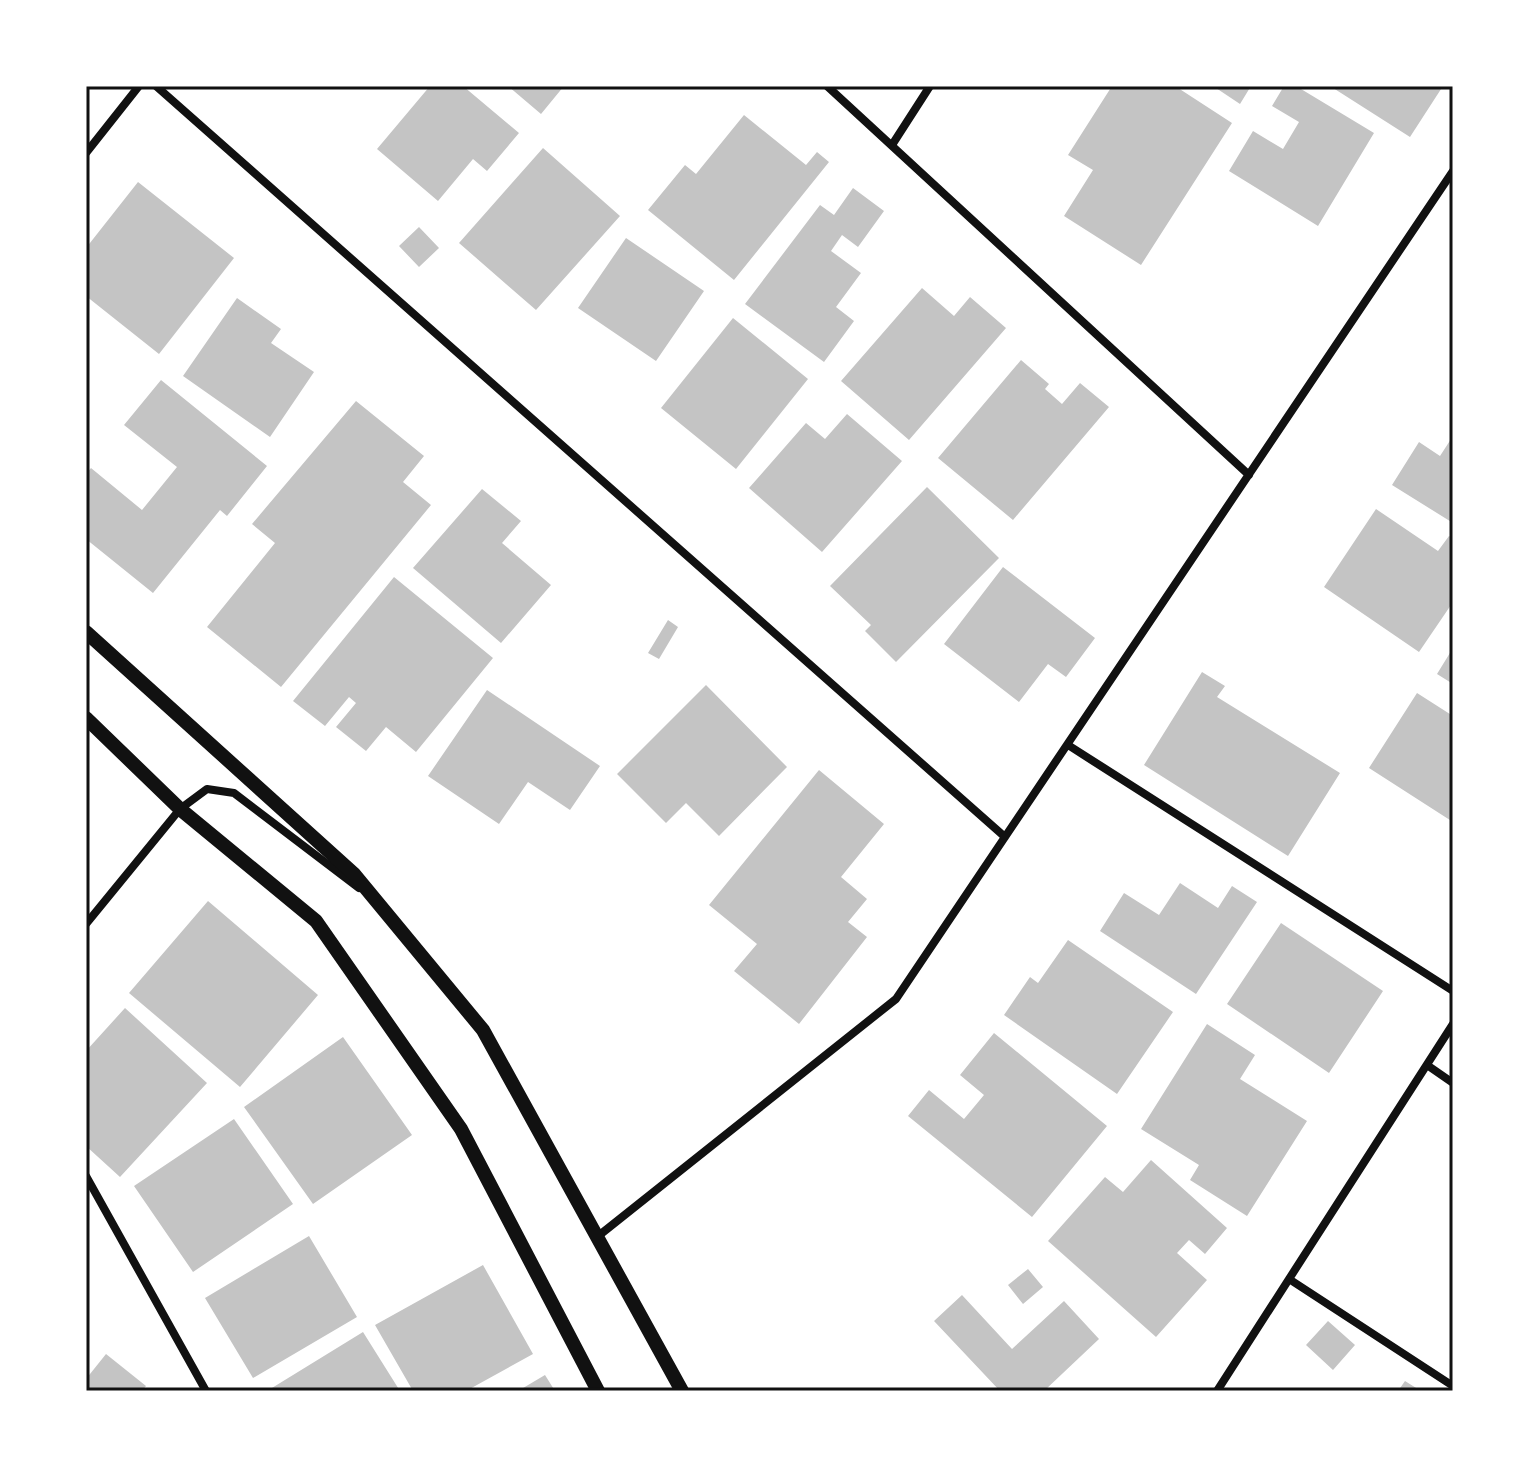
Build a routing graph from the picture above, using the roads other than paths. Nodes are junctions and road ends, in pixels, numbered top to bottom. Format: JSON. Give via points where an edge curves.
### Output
{"nodes":[{"id":1,"x":139,"y":86,"type":"edge"},
{"id":2,"x":156,"y":86,"type":"edge"},
{"id":3,"x":827,"y":86,"type":"edge"},
{"id":4,"x":930,"y":86,"type":"edge"},
{"id":5,"x":892,"y":145,"type":"junction"},
{"id":6,"x":86,"y":153,"type":"edge"},
{"id":7,"x":1453,"y":171,"type":"edge"},
{"id":8,"x":1249,"y":475,"type":"junction"},
{"id":9,"x":86,"y":632,"type":"edge"},
{"id":10,"x":86,"y":718,"type":"edge"},
{"id":11,"x":1068,"y":745,"type":"junction"},
{"id":12,"x":180,"y":809,"type":"junction"},
{"id":13,"x":1005,"y":837,"type":"junction"},
{"id":14,"x":376,"y":900,"type":"junction"},
{"id":15,"x":86,"y":924,"type":"edge"},
{"id":16,"x":1453,"y":991,"type":"edge"},
{"id":17,"x":1453,"y":1024,"type":"edge"},
{"id":18,"x":1427,"y":1065,"type":"junction"},
{"id":19,"x":1453,"y":1083,"type":"edge"},
{"id":20,"x":86,"y":1176,"type":"edge"},
{"id":21,"x":597,"y":1237,"type":"junction"},
{"id":22,"x":1289,"y":1279,"type":"junction"},
{"id":23,"x":1453,"y":1386,"type":"edge"},
{"id":24,"x":205,"y":1391,"type":"edge"},
{"id":25,"x":598,"y":1391,"type":"edge"},
{"id":26,"x":682,"y":1391,"type":"edge"},
{"id":27,"x":1217,"y":1391,"type":"edge"}],
"edges":[{"from":1,"to":6,"type":"street"},
{"from":2,"to":13,"type":"street"},
{"from":3,"to":5,"type":"street"},
{"from":4,"to":5,"type":"street"},
{"from":5,"to":8,"type":"street"},
{"from":7,"to":8,"type":"street"},
{"from":8,"to":11,"type":"street"},
{"from":9,"to":14,"type":"street","via":[[354,874]]},
{"from":10,"to":12,"type":"street"},
{"from":11,"to":13,"type":"street"},
{"from":11,"to":16,"type":"street"},
{"from":12,"to":14,"type":"street","via":[[207,789],[234,793]]},
{"from":12,"to":15,"type":"street"},
{"from":12,"to":25,"type":"street","via":[[316,921],[461,1129]]},
{"from":13,"to":21,"type":"street","via":[[896,999]]},
{"from":14,"to":21,"type":"street","via":[[483,1030]]},
{"from":17,"to":18,"type":"street"},
{"from":18,"to":19,"type":"street"},
{"from":18,"to":22,"type":"street"},
{"from":20,"to":24,"type":"street"},
{"from":21,"to":26,"type":"street"},
{"from":22,"to":23,"type":"street"},
{"from":22,"to":27,"type":"street"}]}
